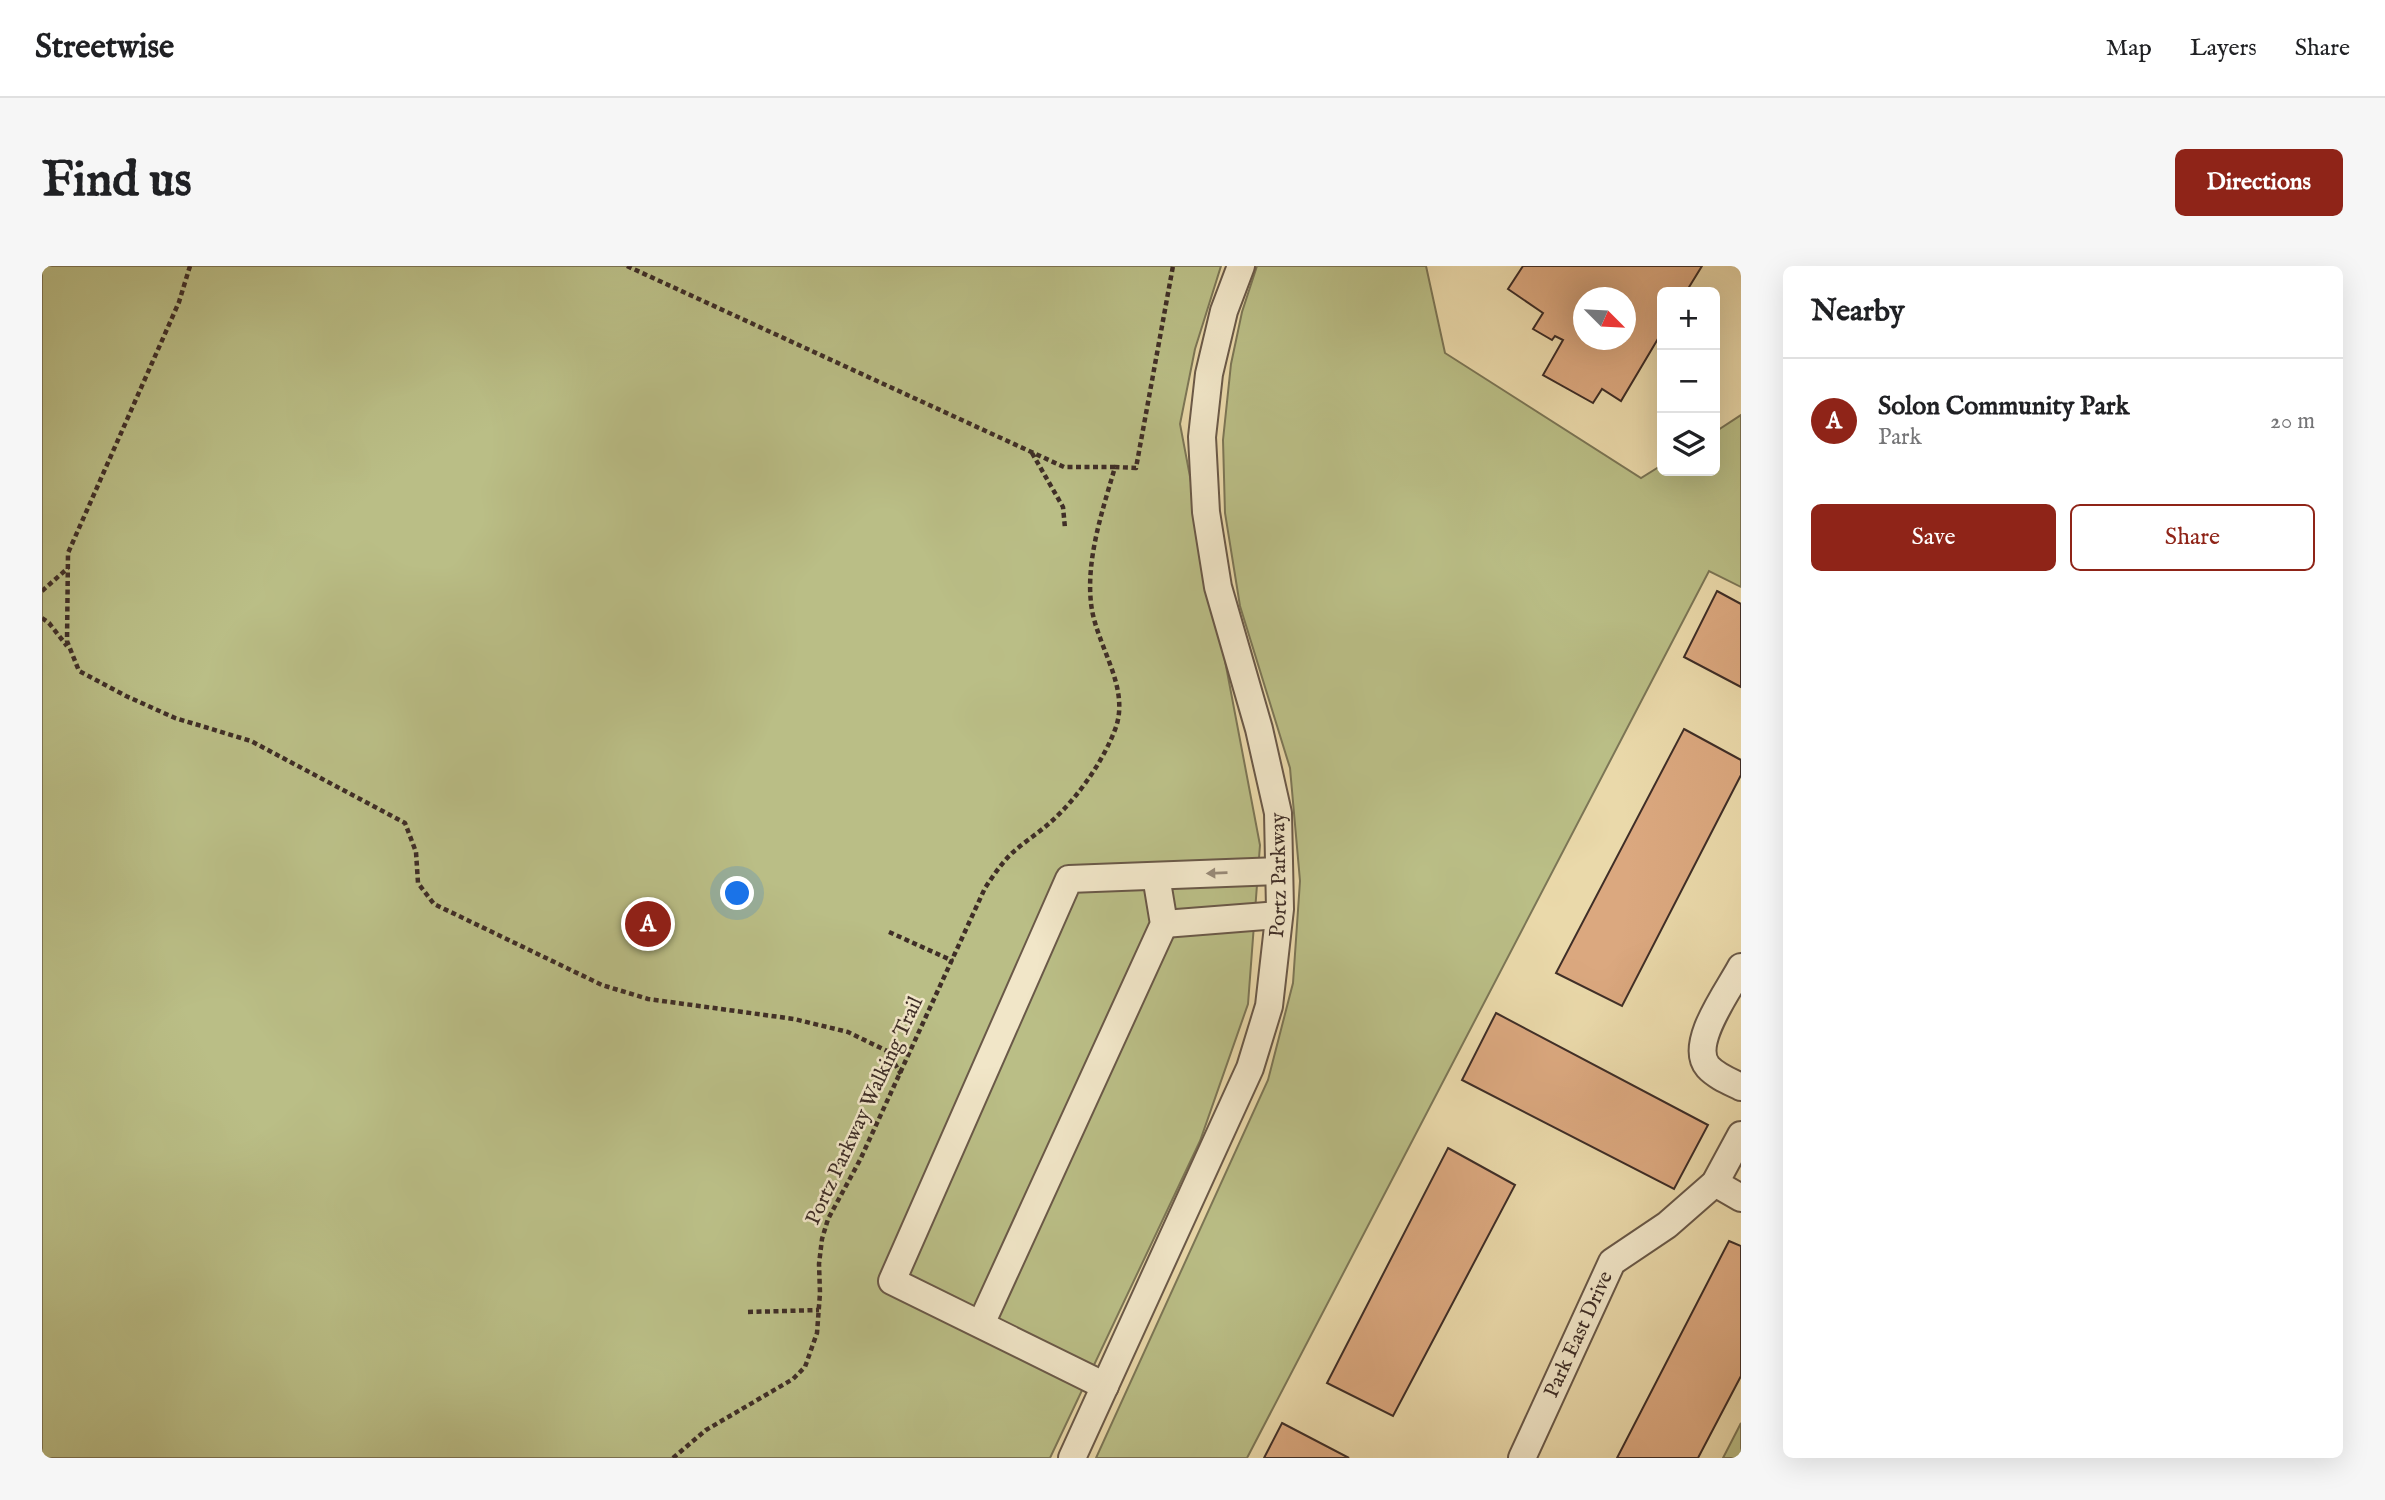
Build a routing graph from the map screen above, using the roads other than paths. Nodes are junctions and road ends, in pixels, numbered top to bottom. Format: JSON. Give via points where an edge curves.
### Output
{"nodes":[{"id":1,"x":1241,"y":266,"type":"edge"},
{"id":2,"x":1279,"y":871,"type":"junction"},
{"id":3,"x":1156,"y":876,"type":"junction"},
{"id":4,"x":1279,"y":915,"type":"junction"},
{"id":5,"x":1164,"y":924,"type":"junction"},
{"id":6,"x":1741,"y":967,"type":"edge"},
{"id":7,"x":1741,"y":1087,"type":"edge"},
{"id":8,"x":1741,"y":1135,"type":"edge"},
{"id":9,"x":1715,"y":1183,"type":"junction"},
{"id":10,"x":1741,"y":1198,"type":"edge"},
{"id":11,"x":981,"y":1324,"type":"junction"},
{"id":12,"x":1105,"y":1385,"type":"junction"},
{"id":13,"x":1072,"y":1458,"type":"edge"},
{"id":14,"x":1522,"y":1458,"type":"edge"}],
"edges":[{"from":1,"to":2,"type":"street","name":"Portz Parkway","via":[[1224,311],[1209,374],[1202,437],[1206,512],[1218,587],[1278,813]]},
{"from":2,"to":3,"type":"street","one_way":true},
{"from":2,"to":4,"type":"street","name":"Portz Parkway"},
{"from":3,"to":5,"type":"street"},
{"from":3,"to":11,"type":"street","via":[[1069,879],[892,1281]]},
{"from":4,"to":5,"type":"street"},
{"from":4,"to":12,"type":"street","name":"Portz Parkway","via":[[1269,1006],[1250,1068]]},
{"from":5,"to":11,"type":"street"},
{"from":6,"to":7,"type":"street","via":[[1701,1049],[1707,1066]]},
{"from":8,"to":9,"type":"street","name":"Park East Drive"},
{"from":9,"to":10,"type":"street"},
{"from":9,"to":14,"type":"street","name":"Park East Drive","via":[[1667,1225],[1612,1262]]},
{"from":11,"to":12,"type":"street"},
{"from":12,"to":13,"type":"street","name":"Portz Parkway"}]}
